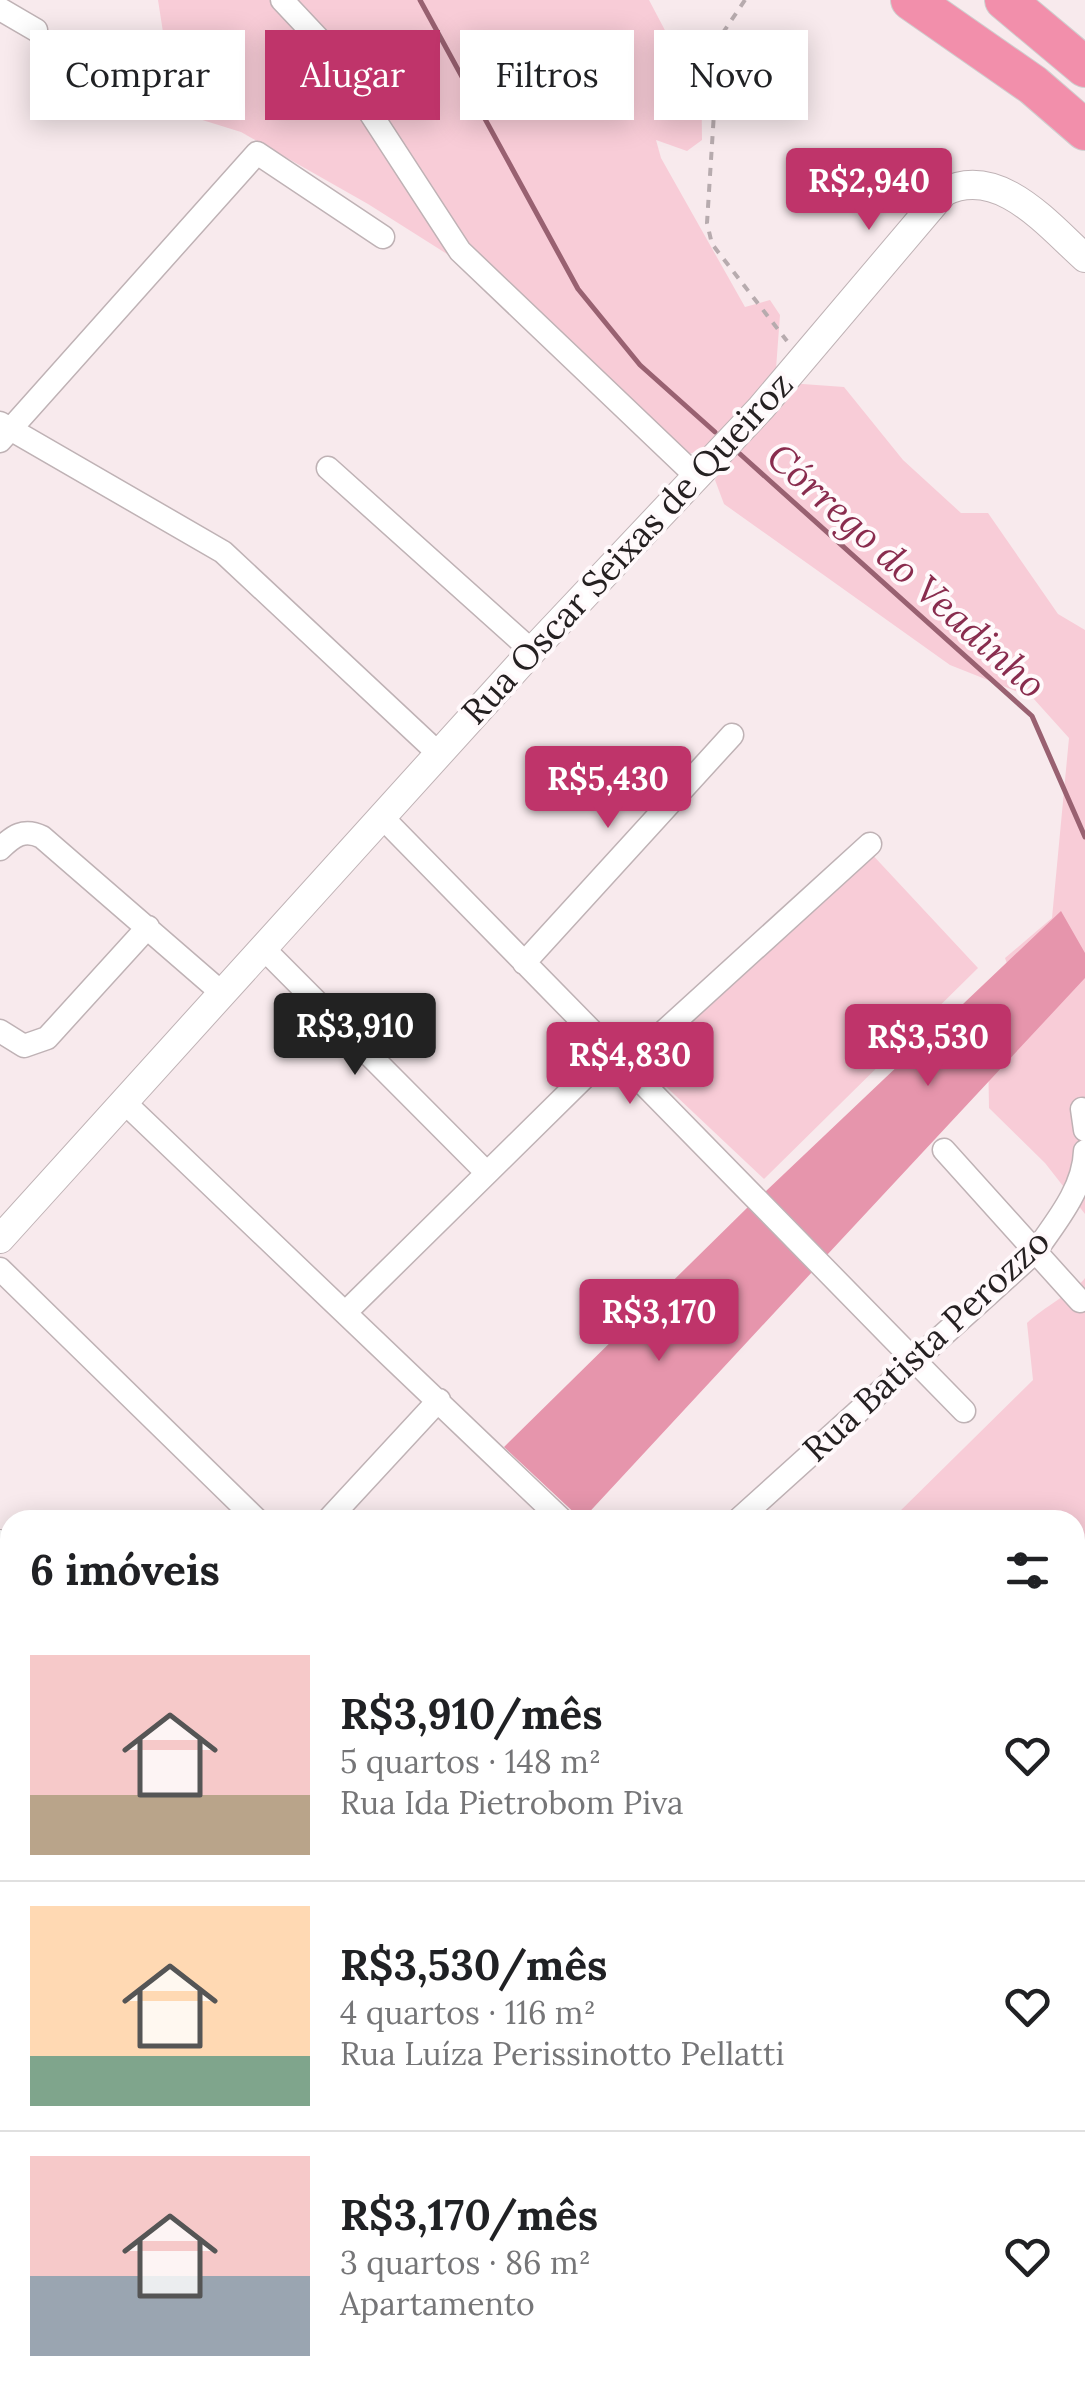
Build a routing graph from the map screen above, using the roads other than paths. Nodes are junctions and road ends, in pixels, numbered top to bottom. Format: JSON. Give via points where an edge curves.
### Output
{"nodes":[{"id":1,"x":282,"y":0,"type":"edge"},
{"id":2,"x":911,"y":0,"type":"edge"},
{"id":3,"x":1005,"y":0,"type":"edge"},
{"id":4,"x":0,"y":8,"type":"edge"},
{"id":5,"x":36,"y":30,"type":"dead end"},
{"id":6,"x":1085,"y":67,"type":"edge"},
{"id":7,"x":1085,"y":130,"type":"edge"},
{"id":8,"x":383,"y":237,"type":"dead end"},
{"id":9,"x":1085,"y":258,"type":"edge"},
{"id":10,"x":4,"y":431,"type":"edge"},
{"id":11,"x":328,"y":468,"type":"dead end"},
{"id":12,"x":696,"y":476,"type":"junction"},
{"id":13,"x":532,"y":651,"type":"junction"},
{"id":14,"x":732,"y":735,"type":"dead end"},
{"id":15,"x":438,"y":753,"type":"junction"},
{"id":16,"x":382,"y":817,"type":"junction"},
{"id":17,"x":870,"y":844,"type":"dead end"},
{"id":18,"x":0,"y":850,"type":"edge"},
{"id":19,"x":148,"y":926,"type":"junction"},
{"id":20,"x":263,"y":948,"type":"junction"},
{"id":21,"x":524,"y":962,"type":"junction"},
{"id":22,"x":222,"y":993,"type":"junction"},
{"id":23,"x":0,"y":1032,"type":"edge"},
{"id":24,"x":619,"y":1059,"type":"junction"},
{"id":25,"x":124,"y":1102,"type":"junction"},
{"id":26,"x":944,"y":1150,"type":"dead end"},
{"id":27,"x":1085,"y":1151,"type":"edge"},
{"id":28,"x":485,"y":1171,"type":"junction"},
{"id":29,"x":0,"y":1239,"type":"edge"},
{"id":30,"x":1034,"y":1252,"type":"junction"},
{"id":31,"x":0,"y":1269,"type":"edge"},
{"id":32,"x":1080,"y":1302,"type":"dead end"},
{"id":33,"x":347,"y":1311,"type":"junction"},
{"id":34,"x":914,"y":1361,"type":"junction"},
{"id":35,"x":439,"y":1400,"type":"junction"},
{"id":36,"x":964,"y":1411,"type":"dead end"},
{"id":37,"x":246,"y":1510,"type":"edge"},
{"id":38,"x":337,"y":1510,"type":"edge"},
{"id":39,"x":552,"y":1510,"type":"edge"},
{"id":40,"x":749,"y":1510,"type":"edge"}],
"edges":[{"from":1,"to":12,"type":"street","via":[[330,51],[460,251]]},
{"from":2,"to":7,"type":"highway"},
{"from":3,"to":6,"type":"highway"},
{"from":4,"to":5,"type":"street"},
{"from":8,"to":10,"type":"street","via":[[257,153]]},
{"from":9,"to":12,"type":"street","name":"Rua Oscar Seixas de Queiroz","via":[[998,189],[959,184],[944,192]]},
{"from":10,"to":15,"type":"street","via":[[223,552]]},
{"from":11,"to":13,"type":"street"},
{"from":12,"to":13,"type":"street","name":"Rua Oscar Seixas de Queiroz"},
{"from":13,"to":15,"type":"street","name":"Rua Oscar Seixas de Queiroz"},
{"from":14,"to":21,"type":"street"},
{"from":15,"to":16,"type":"street","name":"Rua Oscar Seixas de Queiroz"},
{"from":16,"to":20,"type":"street","name":"Rua Oscar Seixas de Queiroz"},
{"from":16,"to":21,"type":"street"},
{"from":17,"to":24,"type":"street"},
{"from":18,"to":19,"type":"street","via":[[13,836],[42,837]]},
{"from":19,"to":22,"type":"street"},
{"from":19,"to":23,"type":"street","via":[[47,1038],[24,1046]]},
{"from":20,"to":22,"type":"street","name":"Rua Oscar Seixas de Queiroz"},
{"from":20,"to":28,"type":"street"},
{"from":21,"to":24,"type":"street"},
{"from":22,"to":25,"type":"street","name":"Rua Oscar Seixas de Queiroz"},
{"from":24,"to":28,"type":"street"},
{"from":24,"to":34,"type":"street"},
{"from":25,"to":29,"type":"street","name":"Rua Oscar Seixas de Queiroz"},
{"from":25,"to":33,"type":"street"},
{"from":26,"to":30,"type":"street"},
{"from":27,"to":30,"type":"street","name":"Rua Batista Perozzo","via":[[1065,1208]]},
{"from":28,"to":33,"type":"street"},
{"from":30,"to":32,"type":"street"},
{"from":30,"to":34,"type":"street","name":"Rua Batista Perozzo"},
{"from":31,"to":37,"type":"street"},
{"from":33,"to":35,"type":"street"},
{"from":34,"to":36,"type":"street"},
{"from":34,"to":40,"type":"street","name":"Rua Batista Perozzo"},
{"from":35,"to":38,"type":"street"},
{"from":35,"to":39,"type":"street"}]}
